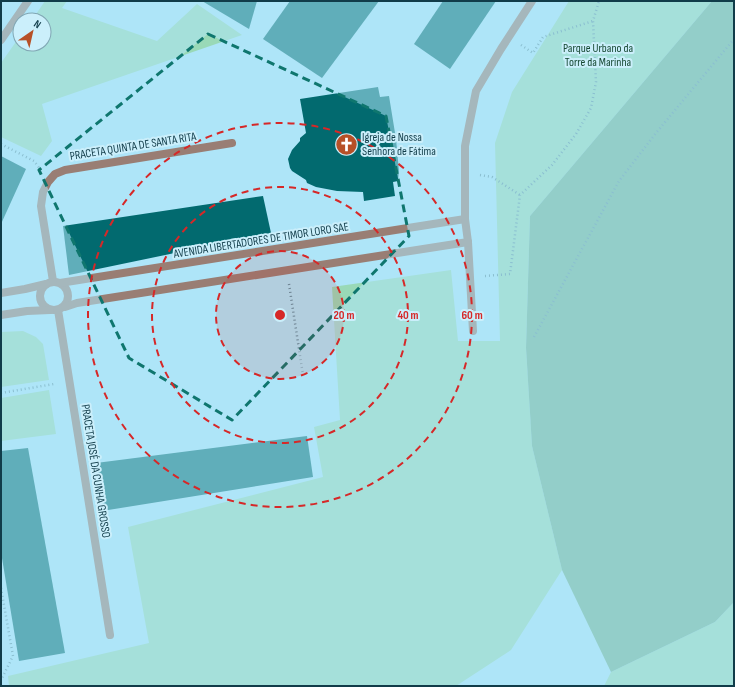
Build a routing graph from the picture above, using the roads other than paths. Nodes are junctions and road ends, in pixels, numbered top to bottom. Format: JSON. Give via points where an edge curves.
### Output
{"nodes":[{"id":1,"x":28,"y":1,"type":"edge"},
{"id":2,"x":532,"y":1,"type":"edge"},
{"id":3,"x":1,"y":40,"type":"edge"},
{"id":4,"x":232,"y":143,"type":"dead end"},
{"id":5,"x":465,"y":219,"type":"junction"},
{"id":6,"x":468,"y":242,"type":"junction"},
{"id":7,"x":54,"y":283,"type":"junction"},
{"id":8,"x":1,"y":293,"type":"edge"},
{"id":9,"x":58,"y":309,"type":"junction"},
{"id":10,"x":1,"y":315,"type":"edge"},
{"id":11,"x":474,"y":331,"type":"dead end"},
{"id":12,"x":110,"y":635,"type":"dead end"}],
"edges":[{"from":1,"to":3,"type":"street"},
{"from":2,"to":5,"type":"street","via":[[476,91],[465,146]]},
{"from":4,"to":7,"type":"street","name":"PRACETA QUINTA DE SANTA RITA","via":[[65,170],[56,174],[42,192],[41,206]]},
{"from":5,"to":6,"type":"street"},
{"from":5,"to":7,"type":"street","name":"AVENIDA LIBERTADORES DE TIMOR LORO SAE"},
{"from":6,"to":9,"type":"street","via":[[77,303]]},
{"from":6,"to":11,"type":"street"},
{"from":7,"to":8,"type":"street","name":"AVENIDA LIBERTADORES DE TIMOR LORO SAE"},
{"from":7,"to":9,"type":"street","via":[[66,287],[69,294],[69,301]]},
{"from":7,"to":9,"type":"street","via":[[42,288],[41,302],[45,308]]},
{"from":9,"to":10,"type":"street"},
{"from":9,"to":12,"type":"street","name":"PRACETA JOSÉ DA CUNHA GROSSO"}]}
